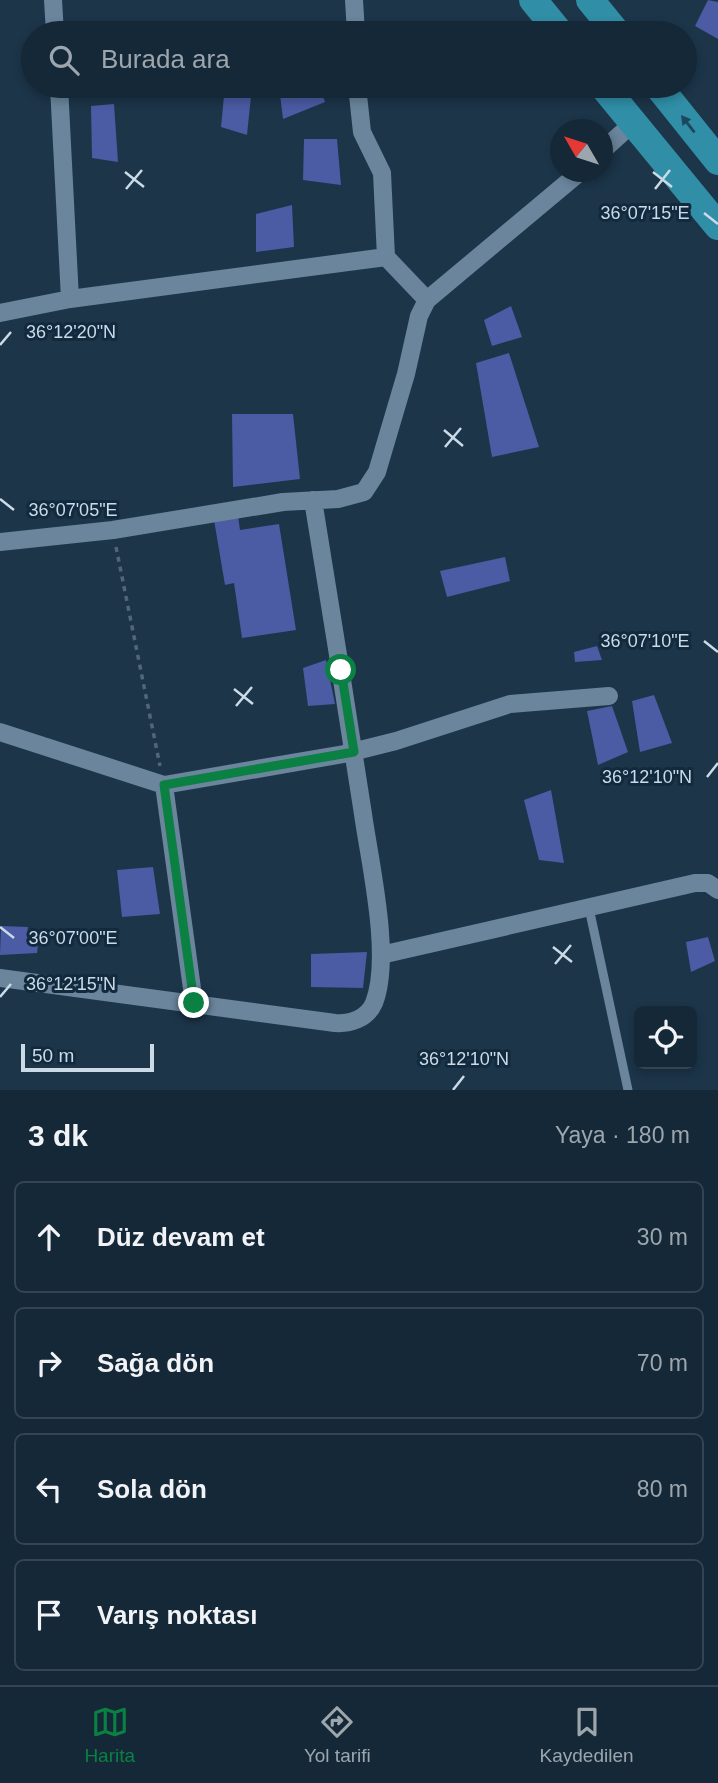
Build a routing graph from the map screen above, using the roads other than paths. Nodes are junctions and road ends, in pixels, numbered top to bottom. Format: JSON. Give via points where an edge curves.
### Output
{"nodes":[{"id":1,"x":53,"y":0,"type":"edge"},
{"id":2,"x":354,"y":0,"type":"edge"},
{"id":3,"x":533,"y":0,"type":"edge"},
{"id":4,"x":590,"y":0,"type":"edge"},
{"id":5,"x":54,"y":21,"type":"edge"},
{"id":6,"x":355,"y":21,"type":"edge"},
{"id":7,"x":550,"y":21,"type":"edge"},
{"id":8,"x":607,"y":21,"type":"edge"},
{"id":9,"x":60,"y":98,"type":"edge"},
{"id":10,"x":358,"y":98,"type":"edge"},
{"id":11,"x":613,"y":98,"type":"edge"},
{"id":12,"x":668,"y":98,"type":"edge"},
{"id":13,"x":633,"y":123,"type":"junction"},
{"id":14,"x":613,"y":142,"type":"edge"},
{"id":15,"x":718,"y":161,"type":"edge"},
{"id":16,"x":568,"y":182,"type":"edge"},
{"id":17,"x":718,"y":226,"type":"edge"},
{"id":18,"x":386,"y":257,"type":"junction"},
{"id":19,"x":70,"y":299,"type":"junction"},
{"id":20,"x":427,"y":300,"type":"junction"},
{"id":21,"x":0,"y":313,"type":"edge"},
{"id":22,"x":313,"y":500,"type":"junction"},
{"id":23,"x":0,"y":542,"type":"edge"},
{"id":24,"x":609,"y":695,"type":"dead end"},
{"id":25,"x":0,"y":732,"type":"edge"},
{"id":26,"x":354,"y":752,"type":"junction"},
{"id":27,"x":164,"y":785,"type":"junction"},
{"id":28,"x":718,"y":890,"type":"edge"},
{"id":29,"x":589,"y":908,"type":"junction"},
{"id":30,"x":382,"y":955,"type":"junction"},
{"id":31,"x":0,"y":978,"type":"edge"},
{"id":32,"x":194,"y":1003,"type":"junction"},
{"id":33,"x":628,"y":1090,"type":"edge"}],
"edges":[{"from":1,"to":5,"type":"street"},
{"from":2,"to":6,"type":"street"},
{"from":3,"to":7,"type":"highway"},
{"from":4,"to":8,"type":"highway"},
{"from":9,"to":19,"type":"street"},
{"from":10,"to":18,"type":"street","via":[[362,132],[382,173]]},
{"from":11,"to":13,"type":"highway"},
{"from":15,"to":12,"type":"highway","one_way":true},
{"from":13,"to":14,"type":"street"},
{"from":13,"to":17,"type":"highway"},
{"from":16,"to":20,"type":"street"},
{"from":18,"to":19,"type":"street"},
{"from":18,"to":20,"type":"street"},
{"from":19,"to":21,"type":"street"},
{"from":20,"to":22,"type":"street","via":[[372,482],[356,496]]},
{"from":22,"to":23,"type":"street"},
{"from":22,"to":26,"type":"street"},
{"from":24,"to":26,"type":"street","via":[[510,704]]},
{"from":25,"to":27,"type":"street"},
{"from":26,"to":27,"type":"street"},
{"from":26,"to":30,"type":"street"},
{"from":27,"to":32,"type":"street"},
{"from":28,"to":29,"type":"street","via":[[708,883],[695,883]]},
{"from":29,"to":30,"type":"street"},
{"from":29,"to":33,"type":"lane"},
{"from":30,"to":32,"type":"street","via":[[374,1002],[353,1022]]},
{"from":31,"to":32,"type":"street"}]}
